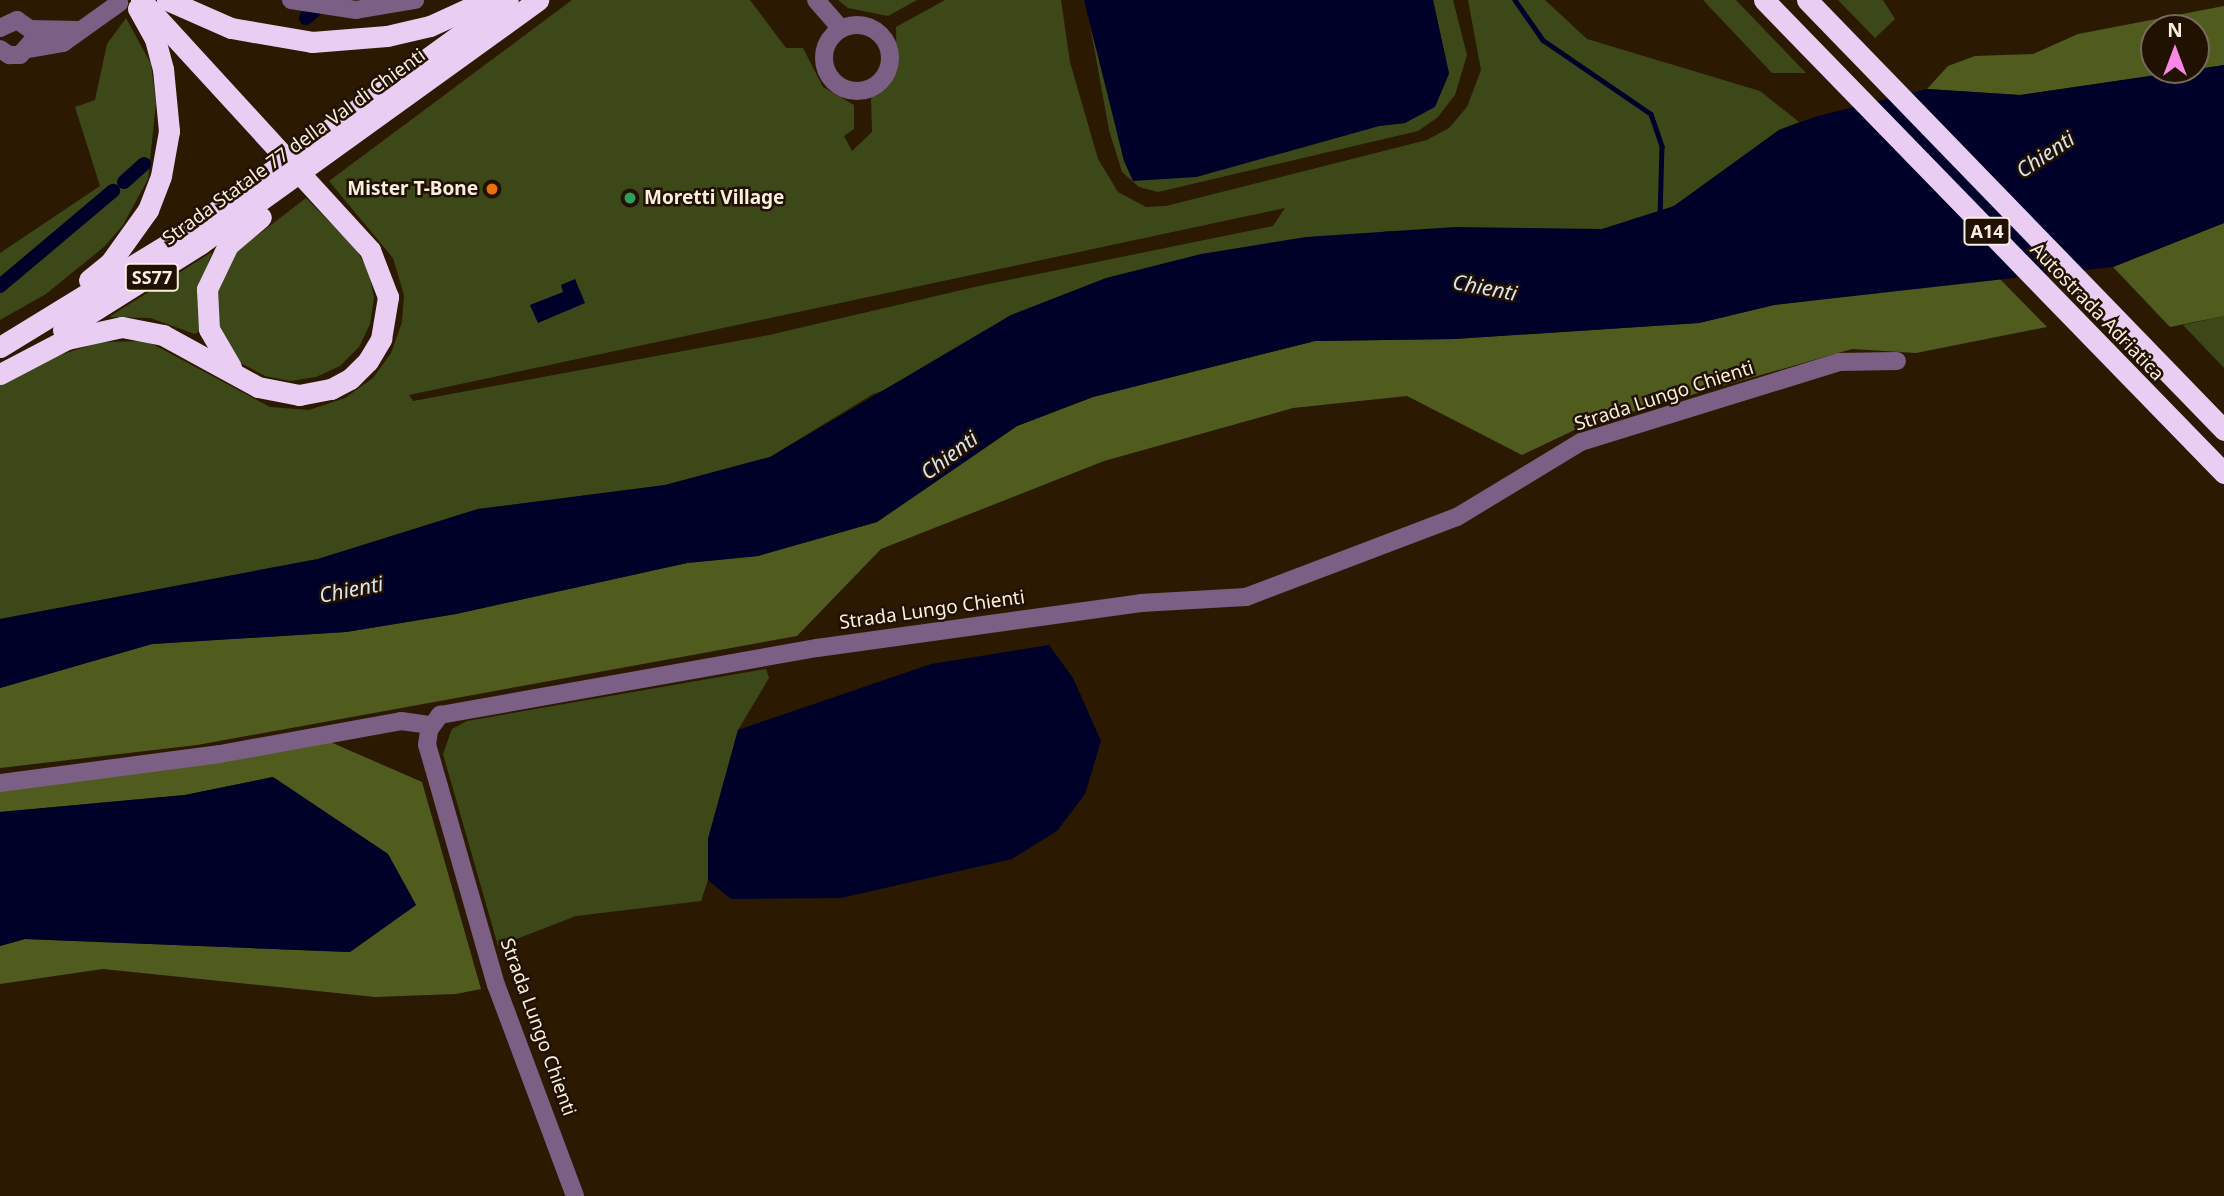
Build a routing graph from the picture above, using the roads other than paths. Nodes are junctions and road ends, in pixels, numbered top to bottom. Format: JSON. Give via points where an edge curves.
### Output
{"nodes":[{"id":1,"x":167,"y":0,"type":"edge"},
{"id":2,"x":415,"y":0,"type":"edge"},
{"id":3,"x":487,"y":0,"type":"edge"},
{"id":4,"x":508,"y":0,"type":"edge"},
{"id":5,"x":538,"y":0,"type":"edge"},
{"id":6,"x":816,"y":0,"type":"edge"},
{"id":7,"x":1764,"y":0,"type":"edge"},
{"id":8,"x":1807,"y":0,"type":"edge"},
{"id":9,"x":299,"y":2,"type":"edge"},
{"id":10,"x":136,"y":4,"type":"edge"},
{"id":11,"x":0,"y":8,"type":"edge"},
{"id":12,"x":24,"y":25,"type":"junction"},
{"id":13,"x":0,"y":28,"type":"edge"},
{"id":14,"x":86,"y":29,"type":"junction"},
{"id":15,"x":841,"y":29,"type":"dead end"},
{"id":16,"x":11,"y":54,"type":"edge"},
{"id":17,"x":461,"y":54,"type":"junction"},
{"id":18,"x":0,"y":334,"type":"edge"},
{"id":19,"x":0,"y":347,"type":"edge"},
{"id":20,"x":1897,"y":361,"type":"dead end"},
{"id":21,"x":0,"y":365,"type":"edge"},
{"id":22,"x":0,"y":374,"type":"edge"},
{"id":23,"x":240,"y":376,"type":"junction"},
{"id":24,"x":2224,"y":429,"type":"edge"},
{"id":25,"x":2224,"y":473,"type":"edge"},
{"id":26,"x":431,"y":725,"type":"junction"},
{"id":27,"x":0,"y":783,"type":"edge"},
{"id":28,"x":575,"y":1196,"type":"edge"}],
"edges":[{"from":1,"to":3,"type":"highway","via":[[231,28],[312,42],[387,36],[430,26]]},
{"from":2,"to":9,"type":"street","via":[[341,9]]},
{"from":4,"to":19,"type":"highway","name":"Strada Statale 77 della Val di Chienti","number":"SS77","via":[[186,233]]},
{"from":5,"to":17,"type":"highway","name":"Strada Statale 77 della Val di Chienti","number":"SS77"},
{"from":6,"to":15,"type":"street"},
{"from":7,"to":25,"type":"highway","name":"Autostrada Adriatica","number":"A14"},
{"from":8,"to":24,"type":"highway","name":"Autostrada Adriatica","number":"A14"},
{"from":10,"to":14,"type":"street"},
{"from":10,"to":18,"type":"highway","via":[[155,39],[169,102],[161,176],[148,210],[110,263]]},
{"from":10,"to":23,"type":"highway","via":[[264,130],[370,250],[384,276],[388,308],[376,351],[350,379],[314,394],[271,392]]},
{"from":11,"to":12,"type":"street"},
{"from":12,"to":13,"type":"street"},
{"from":12,"to":14,"type":"street"},
{"from":12,"to":16,"type":"street"},
{"from":14,"to":16,"type":"street","via":[[63,43]]},
{"from":17,"to":21,"type":"highway","name":"Strada Statale 77 della Val di Chienti","number":"SS77","via":[[190,251]]},
{"from":17,"to":23,"type":"highway","via":[[435,86],[243,231],[219,257],[207,289],[207,320],[217,349]]},
{"from":20,"to":26,"type":"street","name":"Strada Lungo Chienti","via":[[1839,362],[1580,442],[1457,517],[1246,597],[1141,603],[817,648],[451,711]]},
{"from":22,"to":23,"type":"highway","via":[[67,339],[122,327],[163,335]]},
{"from":26,"to":27,"type":"street","via":[[401,721],[220,754]]},
{"from":26,"to":28,"type":"street","name":"Strada Lungo Chienti","via":[[427,745],[496,985]]}]}
